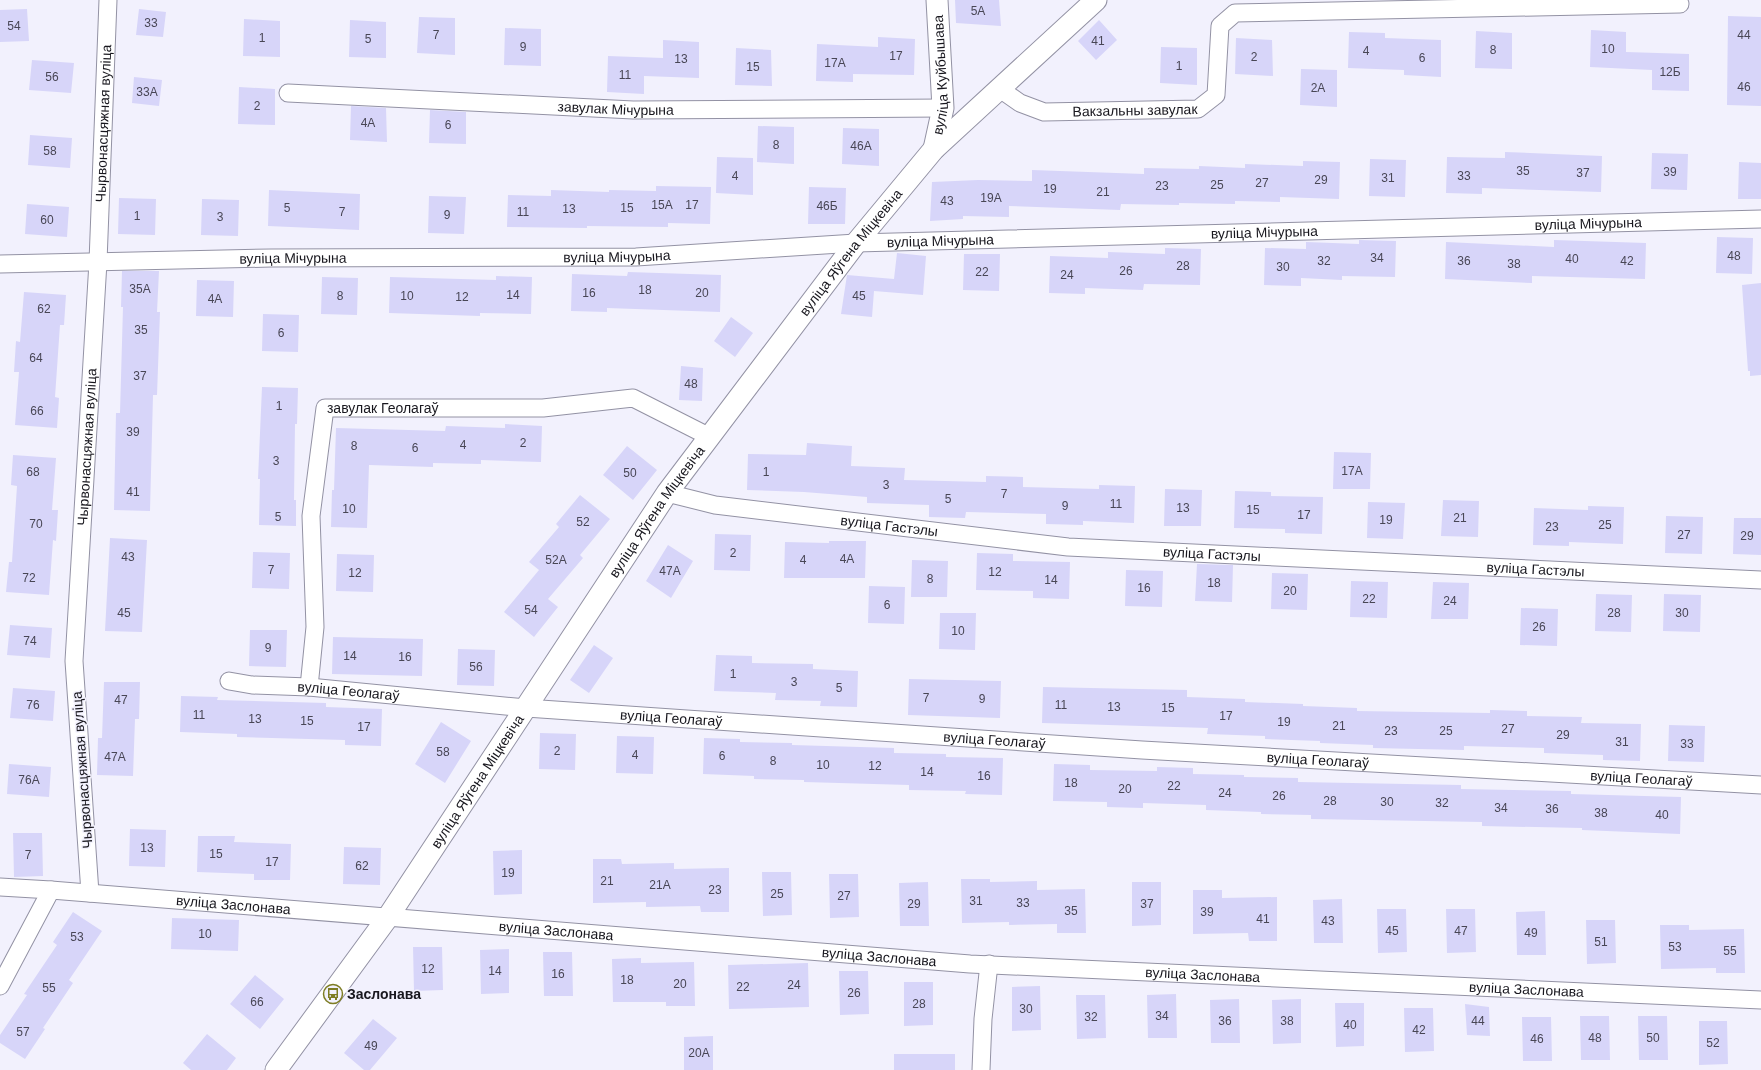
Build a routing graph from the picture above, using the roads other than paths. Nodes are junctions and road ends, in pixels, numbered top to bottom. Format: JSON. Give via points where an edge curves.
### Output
{"nodes":[{"id":1,"x":108,"y":0,"type":"edge"},
{"id":2,"x":937,"y":0,"type":"edge"},
{"id":3,"x":1096,"y":0,"type":"edge"},
{"id":4,"x":1680,"y":4,"type":"dead end"},
{"id":5,"x":1000,"y":89,"type":"junction"},
{"id":6,"x":288,"y":93,"type":"dead end"},
{"id":7,"x":943,"y":108,"type":"junction"},
{"id":8,"x":934,"y":149,"type":"junction"},
{"id":9,"x":1761,"y":219,"type":"edge"},
{"id":10,"x":856,"y":243,"type":"junction"},
{"id":11,"x":98,"y":262,"type":"junction"},
{"id":12,"x":0,"y":264,"type":"edge"},
{"id":13,"x":710,"y":437,"type":"junction"},
{"id":14,"x":667,"y":493,"type":"junction"},
{"id":15,"x":1761,"y":580,"type":"edge"},
{"id":16,"x":229,"y":681,"type":"dead end"},
{"id":17,"x":309,"y":686,"type":"junction"},
{"id":18,"x":526,"y":708,"type":"junction"},
{"id":19,"x":1761,"y":785,"type":"edge"},
{"id":20,"x":0,"y":888,"type":"edge"},
{"id":21,"x":50,"y":890,"type":"junction"},
{"id":22,"x":90,"y":893,"type":"junction"},
{"id":23,"x":388,"y":917,"type":"junction"},
{"id":24,"x":989,"y":964,"type":"junction"},
{"id":25,"x":0,"y":986,"type":"edge"},
{"id":26,"x":1761,"y":1000,"type":"edge"},
{"id":27,"x":276,"y":1070,"type":"edge"},
{"id":28,"x":981,"y":1070,"type":"edge"}],
"edges":[{"from":1,"to":11,"type":"street","name":"Чырвонасцяжная вуліца"},
{"from":2,"to":7,"type":"street","name":"вуліца Куйбышава"},
{"from":3,"to":5,"type":"street","name":"вуліца Яўгена Міцкевіча"},
{"from":4,"to":5,"type":"street","name":"Вакзальны завулак","via":[[1235,13],[1220,26],[1216,95],[1198,109],[1044,112],[1020,102]]},
{"from":5,"to":8,"type":"street","name":"вуліца Яўгена Міцкевіча"},
{"from":6,"to":7,"type":"street","name":"завулак Мічурына","via":[[632,110]]},
{"from":7,"to":8,"type":"street","name":"вуліца Куйбышава"},
{"from":8,"to":10,"type":"street","name":"вуліца Яўгена Міцкевіча"},
{"from":9,"to":10,"type":"street","name":"вуліца Мічурына"},
{"from":10,"to":11,"type":"street","name":"вуліца Мічурына","via":[[636,257],[271,258]]},
{"from":10,"to":13,"type":"street","name":"вуліца Яўгена Міцкевіча"},
{"from":11,"to":12,"type":"street","name":"вуліца Мічурына"},
{"from":11,"to":22,"type":"street","name":"Чырвонасцяжная вуліца","via":[[74,661]]},
{"from":13,"to":14,"type":"street","name":"вуліца Яўгена Міцкевіча"},
{"from":13,"to":17,"type":"street","name":"завулак Геолагаў","via":[[634,398],[543,408],[325,408],[312,516],[315,627]]},
{"from":14,"to":15,"type":"street","name":"вуліца Гастэлы","via":[[715,505],[1068,547]]},
{"from":14,"to":18,"type":"street","name":"вуліца Яўгена Міцкевіча"},
{"from":16,"to":17,"type":"street","name":"вуліца Геолагаў","via":[[252,686]]},
{"from":17,"to":18,"type":"street","name":"вуліца Геолагаў"},
{"from":18,"to":19,"type":"street","name":"вуліца Геолагаў","via":[[1142,750]]},
{"from":18,"to":23,"type":"street","name":"вуліца Яўгена Міцкевіча"},
{"from":20,"to":21,"type":"street","name":"вуліца Заслонава"},
{"from":21,"to":22,"type":"street","name":"вуліца Заслонава"},
{"from":21,"to":25,"type":"street"},
{"from":22,"to":23,"type":"street","name":"вуліца Заслонава"},
{"from":23,"to":24,"type":"street","name":"вуліца Заслонава"},
{"from":23,"to":27,"type":"street","name":"вуліца Яўгена Міцкевіча"},
{"from":24,"to":26,"type":"street","name":"вуліца Заслонава"},
{"from":24,"to":28,"type":"street"}]}
